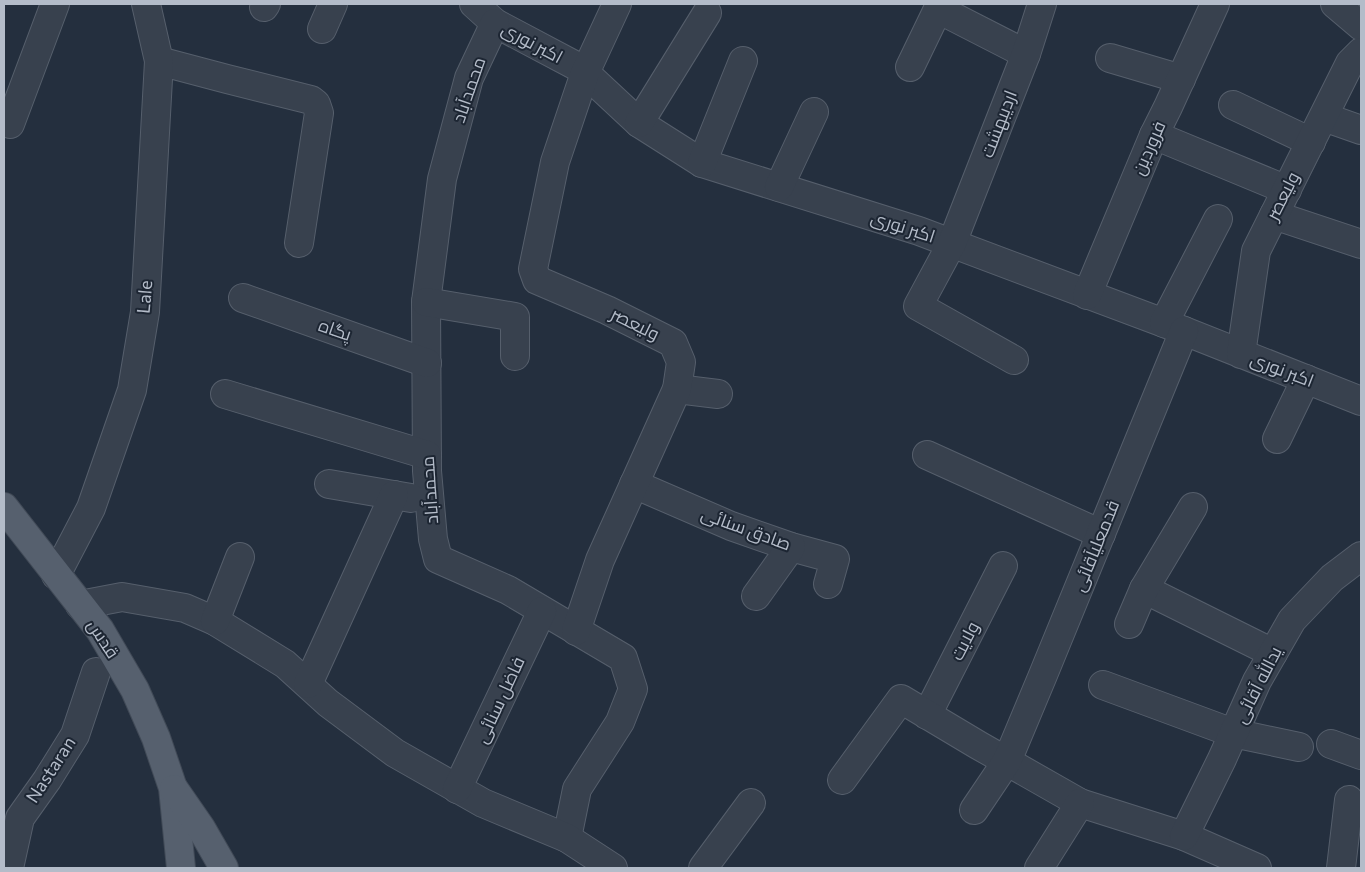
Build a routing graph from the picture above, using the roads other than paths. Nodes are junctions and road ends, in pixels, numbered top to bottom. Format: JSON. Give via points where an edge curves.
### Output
{"nodes":[{"id":1,"x":56,"y":4,"type":"edge"},
{"id":2,"x":146,"y":4,"type":"edge"},
{"id":3,"x":333,"y":4,"type":"edge"},
{"id":4,"x":474,"y":4,"type":"edge"},
{"id":5,"x":616,"y":4,"type":"edge"},
{"id":6,"x":1042,"y":4,"type":"edge"},
{"id":7,"x":1216,"y":4,"type":"edge"},
{"id":8,"x":1335,"y":4,"type":"edge"},
{"id":9,"x":707,"y":14,"type":"dead end"},
{"id":10,"x":495,"y":23,"type":"junction"},
{"id":11,"x":1361,"y":26,"type":"edge"},
{"id":12,"x":322,"y":28,"type":"dead end"},
{"id":13,"x":1361,"y":52,"type":"edge"},
{"id":14,"x":1026,"y":54,"type":"junction"},
{"id":15,"x":1110,"y":58,"type":"dead end"},
{"id":16,"x":159,"y":61,"type":"junction"},
{"id":17,"x":743,"y":61,"type":"dead end"},
{"id":18,"x":910,"y":67,"type":"dead end"},
{"id":19,"x":585,"y":72,"type":"junction"},
{"id":20,"x":1181,"y":79,"type":"junction"},
{"id":21,"x":1233,"y":105,"type":"dead end"},
{"id":22,"x":814,"y":112,"type":"dead end"},
{"id":23,"x":1324,"y":117,"type":"junction"},
{"id":24,"x":639,"y":122,"type":"junction"},
{"id":25,"x":10,"y":124,"type":"dead end"},
{"id":26,"x":1361,"y":130,"type":"edge"},
{"id":27,"x":1154,"y":134,"type":"junction"},
{"id":28,"x":1311,"y":142,"type":"junction"},
{"id":29,"x":702,"y":162,"type":"junction"},
{"id":30,"x":779,"y":187,"type":"junction"},
{"id":31,"x":1287,"y":190,"type":"junction"},
{"id":32,"x":1274,"y":215,"type":"junction"},
{"id":33,"x":1218,"y":219,"type":"dead end"},
{"id":34,"x":952,"y":243,"type":"junction"},
{"id":35,"x":299,"y":244,"type":"dead end"},
{"id":36,"x":1361,"y":244,"type":"edge"},
{"id":37,"x":1087,"y":295,"type":"junction"},
{"id":38,"x":243,"y":298,"type":"dead end"},
{"id":39,"x":426,"y":302,"type":"junction"},
{"id":40,"x":1174,"y":327,"type":"junction"},
{"id":41,"x":1241,"y":354,"type":"junction"},
{"id":42,"x":515,"y":356,"type":"dead end"},
{"id":43,"x":1014,"y":360,"type":"dead end"},
{"id":44,"x":427,"y":363,"type":"junction"},
{"id":45,"x":1306,"y":379,"type":"junction"},
{"id":46,"x":677,"y":389,"type":"junction"},
{"id":47,"x":225,"y":394,"type":"dead end"},
{"id":48,"x":718,"y":394,"type":"dead end"},
{"id":49,"x":1361,"y":401,"type":"edge"},
{"id":50,"x":1277,"y":439,"type":"dead end"},
{"id":51,"x":427,"y":455,"type":"junction"},
{"id":52,"x":927,"y":455,"type":"dead end"},
{"id":53,"x":329,"y":484,"type":"dead end"},
{"id":54,"x":634,"y":484,"type":"junction"},
{"id":55,"x":394,"y":495,"type":"junction"},
{"id":56,"x":430,"y":501,"type":"junction"},
{"id":57,"x":4,"y":507,"type":"edge"},
{"id":58,"x":1193,"y":508,"type":"dead end"},
{"id":59,"x":1101,"y":534,"type":"junction"},
{"id":60,"x":791,"y":547,"type":"junction"},
{"id":61,"x":1361,"y":556,"type":"edge"},
{"id":62,"x":240,"y":557,"type":"dead end"},
{"id":63,"x":1003,"y":566,"type":"dead end"},
{"id":64,"x":56,"y":575,"type":"junction"},
{"id":65,"x":828,"y":584,"type":"dead end"},
{"id":66,"x":1144,"y":589,"type":"junction"},
{"id":67,"x":756,"y":596,"type":"dead end"},
{"id":68,"x":80,"y":605,"type":"junction"},
{"id":69,"x":542,"y":611,"type":"junction"},
{"id":70,"x":215,"y":621,"type":"junction"},
{"id":71,"x":1129,"y":624,"type":"dead end"},
{"id":72,"x":576,"y":631,"type":"junction"},
{"id":73,"x":1273,"y":653,"type":"junction"},
{"id":74,"x":96,"y":672,"type":"dead end"},
{"id":75,"x":308,"y":684,"type":"junction"},
{"id":76,"x":1103,"y":685,"type":"dead end"},
{"id":77,"x":927,"y":715,"type":"junction"},
{"id":78,"x":1233,"y":733,"type":"junction"},
{"id":79,"x":1331,"y":744,"type":"dead end"},
{"id":80,"x":1299,"y":747,"type":"dead end"},
{"id":81,"x":1361,"y":755,"type":"edge"},
{"id":82,"x":1007,"y":761,"type":"junction"},
{"id":83,"x":842,"y":780,"type":"dead end"},
{"id":84,"x":173,"y":788,"type":"junction"},
{"id":85,"x":457,"y":789,"type":"junction"},
{"id":86,"x":1349,"y":800,"type":"dead end"},
{"id":87,"x":751,"y":803,"type":"dead end"},
{"id":88,"x":1080,"y":803,"type":"junction"},
{"id":89,"x":974,"y":810,"type":"dead end"},
{"id":90,"x":12,"y":814,"type":"edge"},
{"id":91,"x":1184,"y":836,"type":"junction"},
{"id":92,"x":567,"y":838,"type":"junction"},
{"id":93,"x":180,"y":867,"type":"edge"},
{"id":94,"x":9,"y":868,"type":"edge"},
{"id":95,"x":224,"y":868,"type":"edge"},
{"id":96,"x":613,"y":868,"type":"edge"},
{"id":97,"x":703,"y":868,"type":"edge"},
{"id":98,"x":1039,"y":868,"type":"edge"},
{"id":99,"x":1257,"y":868,"type":"edge"},
{"id":100,"x":1341,"y":868,"type":"edge"}],
"edges":[{"from":1,"to":25,"type":"street"},
{"from":2,"to":16,"type":"street","name":"Lale"},
{"from":3,"to":12,"type":"street"},
{"from":4,"to":10,"type":"street","name":"اکبر نوری"},
{"from":5,"to":19,"type":"street"},
{"from":6,"to":14,"type":"street","name":"اردیبهشت"},
{"from":7,"to":20,"type":"street","name":"فروردین"},
{"from":8,"to":11,"type":"street"},
{"from":9,"to":24,"type":"street"},
{"from":10,"to":19,"type":"street","name":"اکبر نوری"},
{"from":10,"to":39,"type":"street","name":"محمدآباد","via":[[469,78],[442,179]]},
{"from":13,"to":23,"type":"street","name":"ولیعصر","via":[[1350,63]]},
{"from":14,"to":18,"type":"street","via":[[938,10]]},
{"from":14,"to":34,"type":"street","name":"اردیبهشت"},
{"from":15,"to":20,"type":"street"},
{"from":16,"to":35,"type":"street","via":[[311,100],[316,104],[319,113]]},
{"from":16,"to":64,"type":"street","name":"Lale","via":[[145,312],[132,390],[91,508]]},
{"from":17,"to":29,"type":"street"},
{"from":19,"to":24,"type":"street","name":"اکبر نوری"},
{"from":19,"to":46,"type":"street","name":"ولیعصر","via":[[555,162],[533,269],[536,280],[673,343],[681,362]]},
{"from":20,"to":27,"type":"street","name":"فروردین"},
{"from":21,"to":28,"type":"street"},
{"from":22,"to":30,"type":"street"},
{"from":23,"to":26,"type":"street"},
{"from":23,"to":28,"type":"street","name":"ولیعصر"},
{"from":24,"to":29,"type":"street","name":"اکبر نوری"},
{"from":27,"to":31,"type":"street"},
{"from":27,"to":37,"type":"street","name":"فروردین"},
{"from":28,"to":31,"type":"street","name":"ولیعصر"},
{"from":29,"to":30,"type":"street","name":"اکبر نوری"},
{"from":30,"to":34,"type":"street","name":"اکبر نوری"},
{"from":31,"to":32,"type":"street","name":"ولیعصر"},
{"from":32,"to":36,"type":"street"},
{"from":32,"to":41,"type":"street","name":"ولیعصر","via":[[1256,251]]},
{"from":33,"to":40,"type":"street","name":"قدمعلیآقائی"},
{"from":34,"to":37,"type":"street","name":"اکبر نوری"},
{"from":34,"to":43,"type":"street","name":"اردیبهشت","via":[[918,306]]},
{"from":37,"to":40,"type":"street","name":"اکبر نوری"},
{"from":38,"to":44,"type":"street","name":"پگاه"},
{"from":39,"to":42,"type":"street","via":[[515,317]]},
{"from":39,"to":44,"type":"street","name":"محمدآباد"},
{"from":40,"to":41,"type":"street","name":"اکبر نوری"},
{"from":40,"to":59,"type":"street","name":"قدمعلیآقائی"},
{"from":41,"to":45,"type":"street","name":"اکبر نوری"},
{"from":44,"to":51,"type":"street","name":"محمدآباد"},
{"from":45,"to":49,"type":"street","name":"اکبر نوری"},
{"from":45,"to":50,"type":"street"},
{"from":46,"to":48,"type":"street"},
{"from":46,"to":54,"type":"street","name":"ولیعصر"},
{"from":47,"to":51,"type":"street"},
{"from":51,"to":56,"type":"street","name":"محمدآباد"},
{"from":52,"to":59,"type":"street"},
{"from":53,"to":55,"type":"street"},
{"from":54,"to":60,"type":"street","name":"صادق سنائی","via":[[731,526]]},
{"from":54,"to":72,"type":"street","name":"ولیعصر","via":[[600,560]]},
{"from":55,"to":56,"type":"street"},
{"from":55,"to":75,"type":"street"},
{"from":56,"to":69,"type":"street","name":"محمدآباد","via":[[438,559],[508,590]]},
{"from":57,"to":64,"type":"main road","name":"قدس"},
{"from":58,"to":66,"type":"street"},
{"from":59,"to":82,"type":"street","name":"قدمعلیآقائی"},
{"from":60,"to":65,"type":"street","name":"صادق سنائی","via":[[836,559]]},
{"from":60,"to":67,"type":"street"},
{"from":61,"to":73,"type":"street","name":"یدالله آقائی","via":[[1332,578],[1292,620]]},
{"from":62,"to":70,"type":"street"},
{"from":63,"to":77,"type":"street","name":"ولایت"},
{"from":64,"to":68,"type":"main road","name":"قدس"},
{"from":66,"to":71,"type":"street"},
{"from":66,"to":73,"type":"street"},
{"from":68,"to":70,"type":"street","via":[[122,597],[185,608]]},
{"from":68,"to":84,"type":"main road","name":"قدس","via":[[100,630],[135,690]]},
{"from":69,"to":72,"type":"street","name":"محمدآباد"},
{"from":69,"to":85,"type":"street","name":"فاضل سنائی"},
{"from":70,"to":75,"type":"street","via":[[285,664]]},
{"from":72,"to":92,"type":"street","name":"محمدآباد","via":[[623,658],[633,689],[620,722],[577,789]]},
{"from":73,"to":78,"type":"street","name":"یدالله آقائی"},
{"from":74,"to":90,"type":"street","name":"Nastaran","via":[[75,735],[47,780]]},
{"from":75,"to":85,"type":"street","via":[[328,703],[396,753]]},
{"from":76,"to":78,"type":"street"},
{"from":77,"to":82,"type":"street"},
{"from":77,"to":83,"type":"street","via":[[901,699]]},
{"from":78,"to":80,"type":"street"},
{"from":78,"to":91,"type":"street","name":"یدالله آقائی"},
{"from":79,"to":81,"type":"street"},
{"from":82,"to":88,"type":"street"},
{"from":82,"to":89,"type":"street","name":"قدمعلیآقائی"},
{"from":84,"to":93,"type":"main road"},
{"from":84,"to":95,"type":"main road"},
{"from":85,"to":92,"type":"street"},
{"from":86,"to":100,"type":"street"},
{"from":87,"to":97,"type":"street"},
{"from":88,"to":91,"type":"street"},
{"from":88,"to":98,"type":"street"},
{"from":90,"to":94,"type":"street","name":"Nastaran"},
{"from":91,"to":99,"type":"street"},
{"from":92,"to":96,"type":"street"}]}
